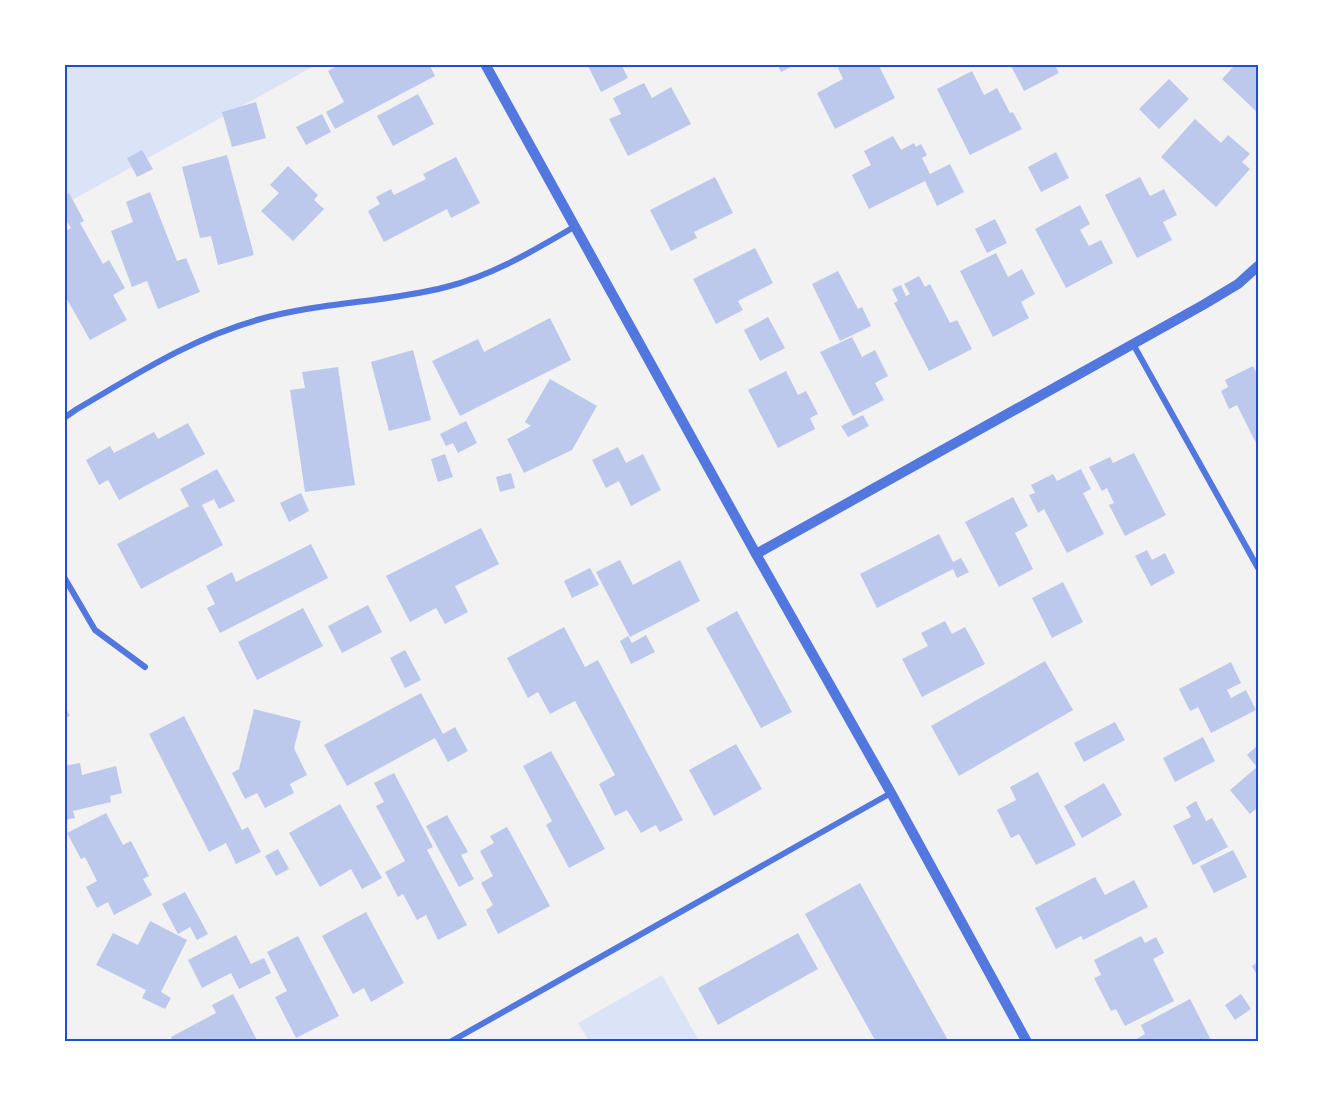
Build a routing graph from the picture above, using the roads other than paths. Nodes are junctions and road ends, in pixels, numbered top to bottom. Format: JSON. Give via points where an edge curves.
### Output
{"nodes":[{"id":1,"x":484,"y":64,"type":"edge"},
{"id":2,"x":574,"y":227,"type":"junction"},
{"id":3,"x":1258,"y":266,"type":"edge"},
{"id":4,"x":1133,"y":344,"type":"junction"},
{"id":5,"x":64,"y":418,"type":"edge"},
{"id":6,"x":756,"y":554,"type":"junction"},
{"id":7,"x":1258,"y":568,"type":"edge"},
{"id":8,"x":64,"y":577,"type":"edge"},
{"id":9,"x":145,"y":667,"type":"dead end"},
{"id":10,"x":891,"y":793,"type":"junction"},
{"id":11,"x":450,"y":1041,"type":"edge"},
{"id":12,"x":1027,"y":1041,"type":"edge"}],
"edges":[{"from":1,"to":2,"type":"street"},
{"from":2,"to":5,"type":"street","via":[[510,264],[468,281],[287,312],[226,330],[186,345]]},
{"from":2,"to":6,"type":"street"},
{"from":3,"to":4,"type":"street","via":[[1238,284]]},
{"from":4,"to":6,"type":"street"},
{"from":4,"to":7,"type":"street"},
{"from":6,"to":10,"type":"street"},
{"from":8,"to":9,"type":"street","via":[[95,630]]},
{"from":10,"to":11,"type":"street"},
{"from":10,"to":12,"type":"street"}]}
